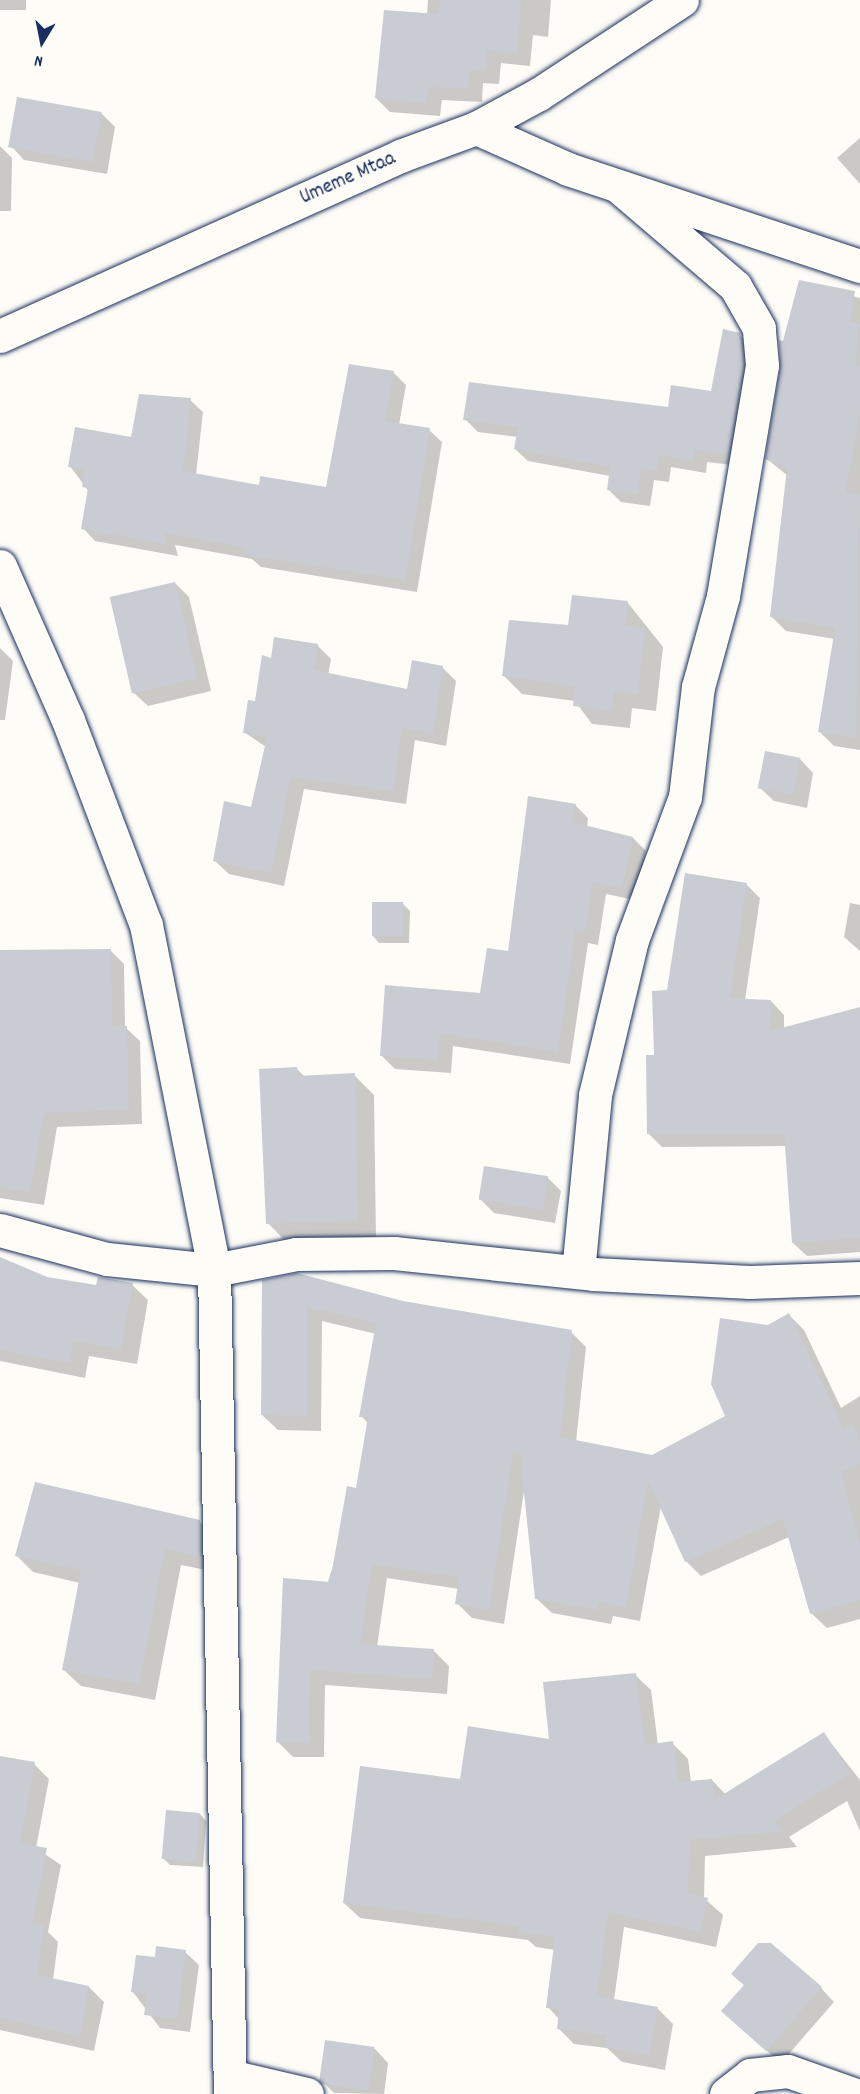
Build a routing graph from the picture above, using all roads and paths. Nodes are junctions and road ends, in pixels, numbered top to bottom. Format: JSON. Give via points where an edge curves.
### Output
{"nodes":[{"id":1,"x":682,"y":0,"type":"edge"},
{"id":2,"x":476,"y":128,"type":"junction"},
{"id":3,"x":620,"y":187,"type":"junction"},
{"id":4,"x":860,"y":266,"type":"edge"},
{"id":5,"x":0,"y":336,"type":"edge"},
{"id":6,"x":0,"y":566,"type":"edge"},
{"id":7,"x":0,"y":1230,"type":"edge"},
{"id":8,"x":214,"y":1270,"type":"junction"},
{"id":9,"x":578,"y":1272,"type":"junction"},
{"id":10,"x":860,"y":1278,"type":"edge"},
{"id":11,"x":230,"y":2085,"type":"edge"},
{"id":12,"x":307,"y":2094,"type":"edge"},
{"id":13,"x":726,"y":2094,"type":"edge"},
{"id":14,"x":853,"y":2094,"type":"edge"}],
"edges":[{"from":1,"to":2,"type":"street","name":"Umeme Mtaa","via":[[539,94]]},
{"from":2,"to":3,"type":"street"},
{"from":2,"to":5,"type":"street","name":"Umeme Mtaa","via":[[400,156]]},
{"from":3,"to":4,"type":"street"},
{"from":3,"to":9,"type":"street","via":[[735,286],[759,328],[762,365],[726,585],[699,687],[685,797],[632,940],[595,1095]]},
{"from":6,"to":8,"type":"street","via":[[68,720],[146,925]]},
{"from":7,"to":8,"type":"street","via":[[107,1259]]},
{"from":8,"to":9,"type":"street","via":[[296,1254],[394,1253]]},
{"from":8,"to":11,"type":"street"},
{"from":9,"to":10,"type":"street","via":[[750,1282]]},
{"from":11,"to":12,"type":"street"},
{"from":13,"to":14,"type":"street","via":[[750,2074],[788,2071]]}]}
